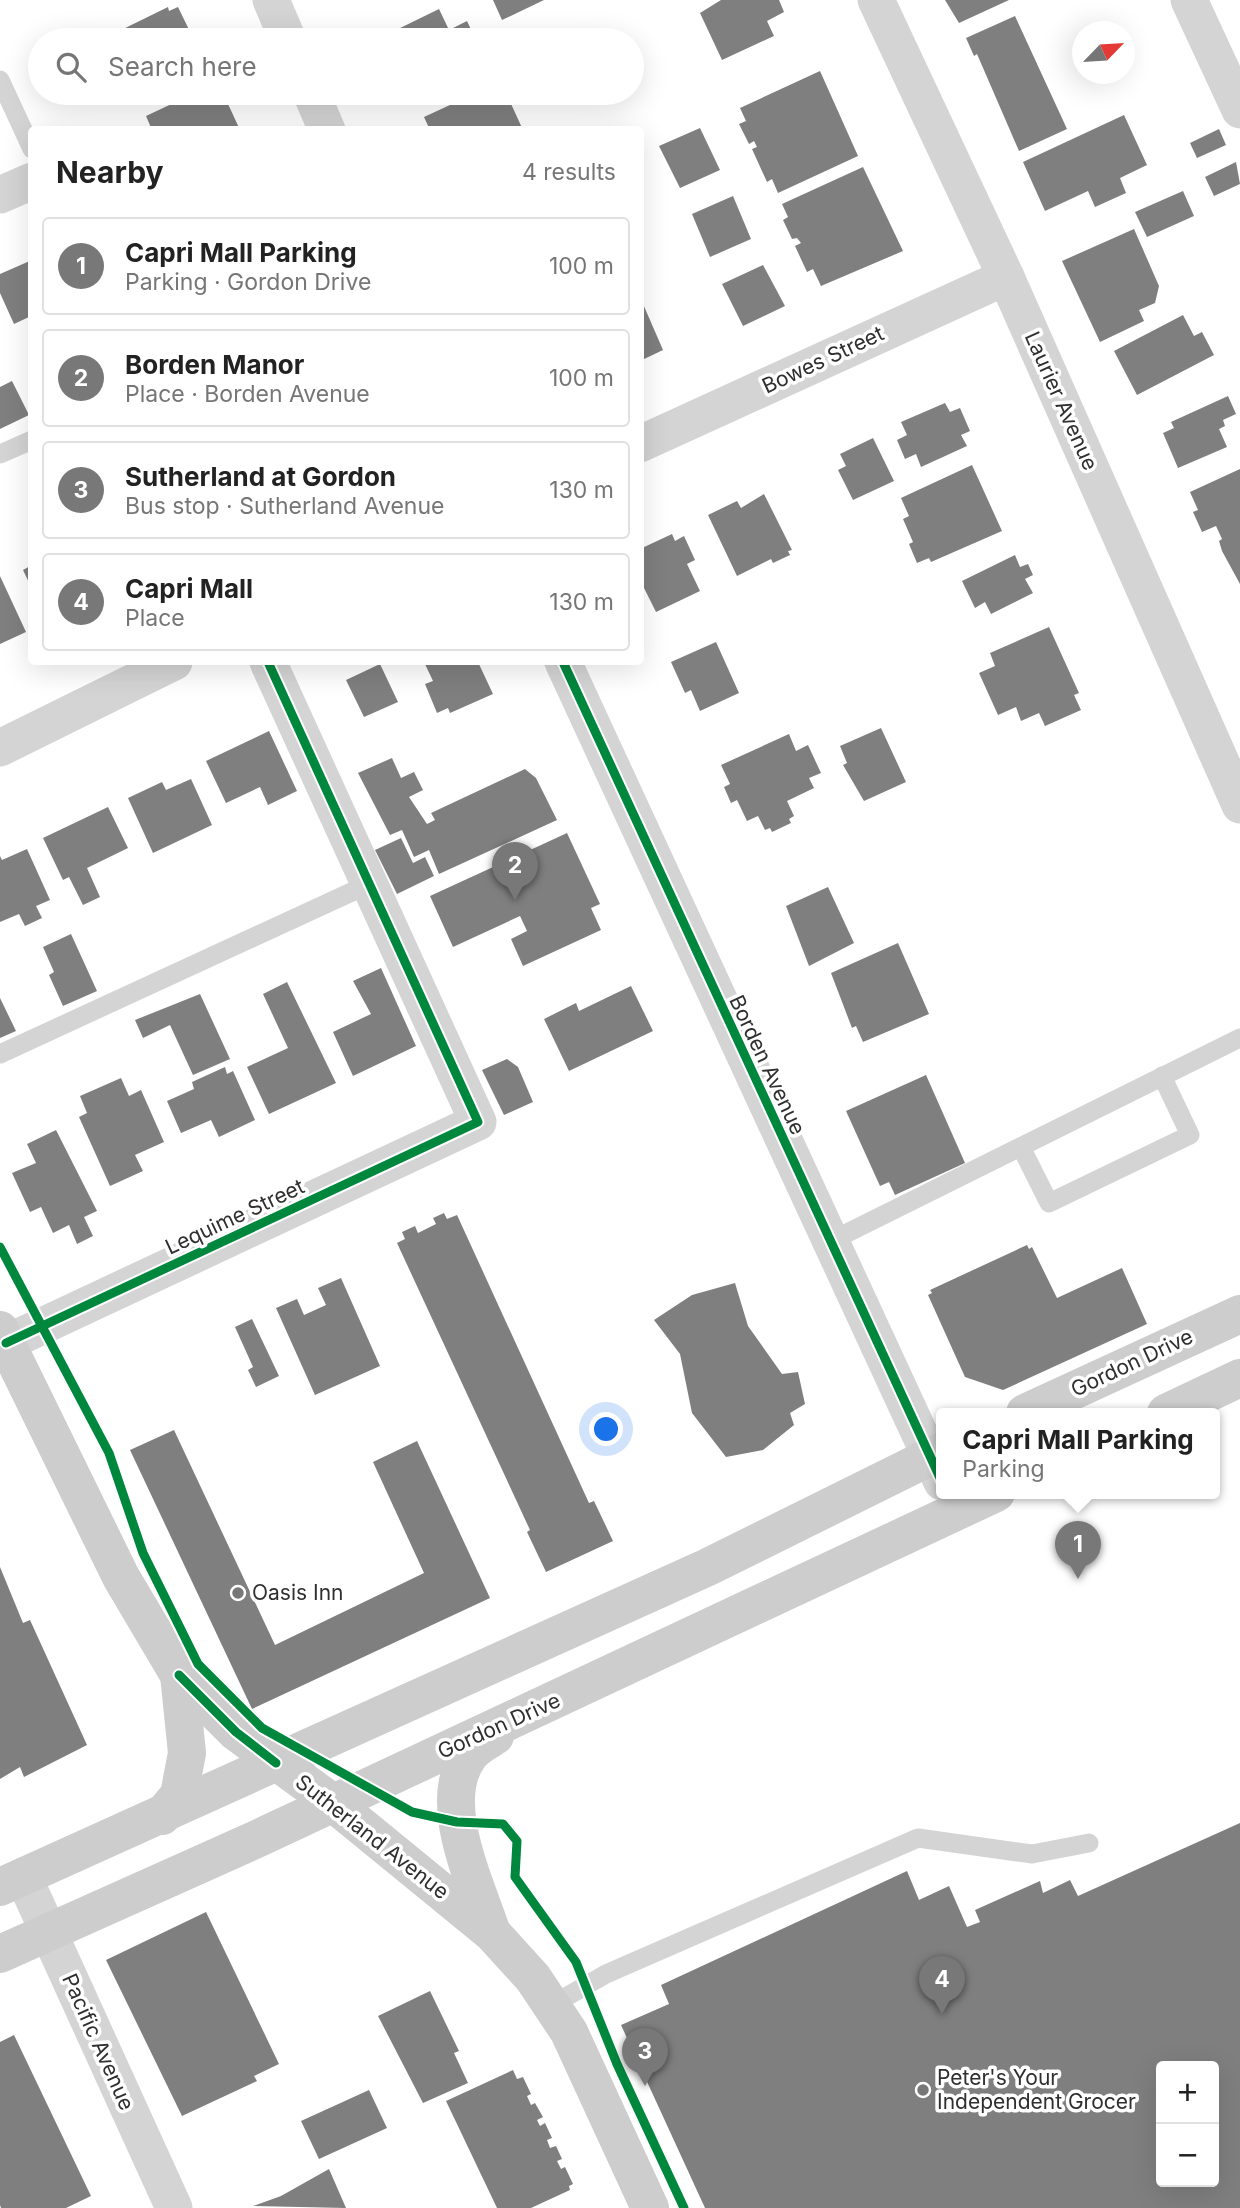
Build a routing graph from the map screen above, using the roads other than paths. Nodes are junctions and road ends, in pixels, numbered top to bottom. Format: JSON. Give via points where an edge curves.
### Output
{"nodes":[{"id":1,"x":271,"y":0,"type":"edge"},
{"id":2,"x":876,"y":0,"type":"edge"},
{"id":3,"x":1189,"y":0,"type":"edge"},
{"id":4,"x":283,"y":28,"type":"edge"},
{"id":5,"x":0,"y":80,"type":"edge"},
{"id":6,"x":316,"y":105,"type":"edge"},
{"id":7,"x":1240,"y":110,"type":"edge"},
{"id":8,"x":325,"y":126,"type":"edge"},
{"id":9,"x":28,"y":140,"type":"edge"},
{"id":10,"x":28,"y":183,"type":"edge"},
{"id":11,"x":0,"y":195,"type":"edge"},
{"id":12,"x":1006,"y":276,"type":"junction"},
{"id":13,"x":28,"y":442,"type":"edge"},
{"id":14,"x":644,"y":442,"type":"edge"},
{"id":15,"x":0,"y":454,"type":"edge"},
{"id":16,"x":168,"y":665,"type":"edge"},
{"id":17,"x":269,"y":665,"type":"edge"},
{"id":18,"x":564,"y":665,"type":"edge"},
{"id":19,"x":0,"y":748,"type":"edge"},
{"id":20,"x":1240,"y":805,"type":"edge"},
{"id":21,"x":369,"y":884,"type":"junction"},
{"id":22,"x":1240,"y":1038,"type":"edge"},
{"id":23,"x":0,"y":1054,"type":"edge"},
{"id":24,"x":1162,"y":1076,"type":"junction"},
{"id":25,"x":1021,"y":1147,"type":"junction"},
{"id":26,"x":830,"y":1242,"type":"junction"},
{"id":27,"x":1240,"y":1314,"type":"edge"},
{"id":28,"x":3,"y":1337,"type":"edge"},
{"id":29,"x":1240,"y":1378,"type":"edge"},
{"id":30,"x":1036,"y":1408,"type":"edge"},
{"id":31,"x":1177,"y":1408,"type":"edge"},
{"id":32,"x":936,"y":1464,"type":"edge"},
{"id":33,"x":936,"y":1482,"type":"edge"},
{"id":34,"x":936,"y":1483,"type":"edge"},
{"id":35,"x":179,"y":1675,"type":"junction"},
{"id":36,"x":517,"y":1718,"type":"junction"},
{"id":37,"x":276,"y":1763,"type":"junction"},
{"id":38,"x":333,"y":1803,"type":"junction"},
{"id":39,"x":162,"y":1816,"type":"junction"},
{"id":40,"x":1089,"y":1843,"type":"dead end"},
{"id":41,"x":12,"y":1881,"type":"edge"},
{"id":42,"x":48,"y":1933,"type":"junction"},
{"id":43,"x":492,"y":1933,"type":"junction"},
{"id":44,"x":0,"y":1954,"type":"edge"},
{"id":45,"x":552,"y":2005,"type":"junction"},
{"id":46,"x":174,"y":2208,"type":"edge"},
{"id":47,"x":650,"y":2208,"type":"edge"}],
"edges":[{"from":1,"to":4,"type":"street"},
{"from":2,"to":12,"type":"street","name":"Laurier Avenue"},
{"from":3,"to":7,"type":"street"},
{"from":5,"to":9,"type":"lane"},
{"from":6,"to":8,"type":"street"},
{"from":10,"to":11,"type":"street"},
{"from":12,"to":14,"type":"street","name":"Bowes Street"},
{"from":12,"to":20,"type":"street","name":"Laurier Avenue"},
{"from":13,"to":15,"type":"lane"},
{"from":16,"to":19,"type":"street"},
{"from":17,"to":21,"type":"street"},
{"from":18,"to":26,"type":"street","name":"Borden Avenue"},
{"from":21,"to":23,"type":"lane"},
{"from":21,"to":28,"type":"street","name":"Lequime Street","via":[[478,1122]]},
{"from":22,"to":24,"type":"lane"},
{"from":24,"to":25,"type":"lane"},
{"from":24,"to":25,"type":"lane","via":[[1189,1135],[1049,1203]]},
{"from":25,"to":26,"type":"lane"},
{"from":26,"to":32,"type":"street","name":"Borden Avenue"},
{"from":27,"to":30,"type":"main road","name":"Gordon Drive"},
{"from":28,"to":35,"type":"main road","name":"Sutherland Avenue","via":[[121,1577]]},
{"from":29,"to":31,"type":"main road"},
{"from":33,"to":37,"type":"main road","name":"Gordon Drive","via":[[708,1566]]},
{"from":34,"to":36,"type":"main road","name":"Gordon Drive"},
{"from":35,"to":37,"type":"main road","name":"Sutherland Avenue","via":[[236,1732]]},
{"from":35,"to":39,"type":"main road","via":[[187,1753],[178,1795]]},
{"from":36,"to":38,"type":"main road","name":"Gordon Drive"},
{"from":36,"to":43,"type":"main road","via":[[469,1756],[458,1778],[457,1822]]},
{"from":37,"to":38,"type":"main road","name":"Sutherland Avenue"},
{"from":37,"to":39,"type":"main road","name":"Gordon Drive"},
{"from":38,"to":42,"type":"main road","name":"Gordon Drive"},
{"from":38,"to":43,"type":"main road","name":"Sutherland Avenue"},
{"from":39,"to":41,"type":"main road","name":"Gordon Drive"},
{"from":40,"to":45,"type":"lane","via":[[1032,1854],[918,1838],[606,1973]]},
{"from":41,"to":42,"type":"street","name":"Pacific Avenue"},
{"from":42,"to":44,"type":"main road","name":"Gordon Drive"},
{"from":42,"to":46,"type":"street","name":"Pacific Avenue"},
{"from":43,"to":45,"type":"main road","name":"Sutherland Avenue"},
{"from":45,"to":47,"type":"main road","name":"Sutherland Avenue"}]}
